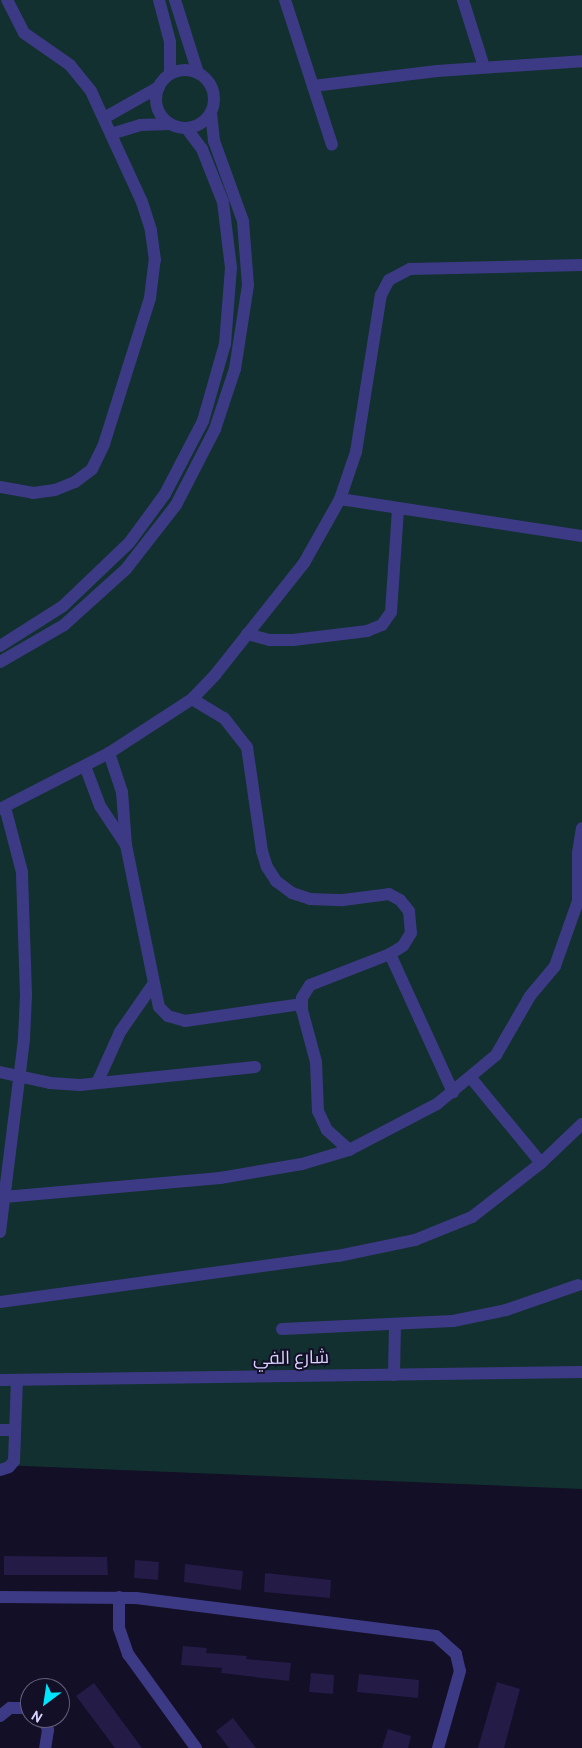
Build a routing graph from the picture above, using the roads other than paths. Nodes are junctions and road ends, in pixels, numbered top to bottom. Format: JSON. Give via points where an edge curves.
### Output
{"nodes":[{"id":1,"x":7,"y":0,"type":"edge"},
{"id":2,"x":158,"y":0,"type":"edge"},
{"id":3,"x":175,"y":0,"type":"edge"},
{"id":4,"x":285,"y":0,"type":"edge"},
{"id":5,"x":463,"y":0,"type":"edge"},
{"id":6,"x":582,"y":61,"type":"edge"},
{"id":7,"x":484,"y":67,"type":"junction"},
{"id":8,"x":198,"y":73,"type":"junction"},
{"id":9,"x":170,"y":74,"type":"junction"},
{"id":10,"x":313,"y":86,"type":"junction"},
{"id":11,"x":159,"y":87,"type":"junction"},
{"id":12,"x":211,"y":112,"type":"junction"},
{"id":13,"x":104,"y":118,"type":"junction"},
{"id":14,"x":170,"y":124,"type":"junction"},
{"id":15,"x":186,"y":128,"type":"junction"},
{"id":16,"x":111,"y":134,"type":"junction"},
{"id":17,"x":332,"y":145,"type":"dead end"},
{"id":18,"x":582,"y":265,"type":"edge"},
{"id":19,"x":0,"y":487,"type":"edge"},
{"id":20,"x":340,"y":499,"type":"junction"},
{"id":21,"x":398,"y":508,"type":"junction"},
{"id":22,"x":582,"y":536,"type":"edge"},
{"id":23,"x":247,"y":634,"type":"junction"},
{"id":24,"x":0,"y":646,"type":"edge"},
{"id":25,"x":0,"y":662,"type":"edge"},
{"id":26,"x":192,"y":699,"type":"junction"},
{"id":27,"x":109,"y":753,"type":"junction"},
{"id":28,"x":85,"y":766,"type":"junction"},
{"id":29,"x":3,"y":808,"type":"edge"},
{"id":30,"x":582,"y":828,"type":"edge"},
{"id":31,"x":126,"y":845,"type":"junction"},
{"id":32,"x":390,"y":954,"type":"junction"},
{"id":33,"x":152,"y":986,"type":"junction"},
{"id":34,"x":301,"y":1004,"type":"junction"},
{"id":35,"x":255,"y":1067,"type":"dead end"},
{"id":36,"x":0,"y":1072,"type":"edge"},
{"id":37,"x":20,"y":1076,"type":"junction"},
{"id":38,"x":471,"y":1078,"type":"junction"},
{"id":39,"x":97,"y":1084,"type":"junction"},
{"id":40,"x":453,"y":1092,"type":"junction"},
{"id":41,"x":582,"y":1124,"type":"edge"},
{"id":42,"x":349,"y":1150,"type":"junction"},
{"id":43,"x":541,"y":1163,"type":"junction"},
{"id":44,"x":4,"y":1197,"type":"junction"},
{"id":45,"x":0,"y":1232,"type":"edge"},
{"id":46,"x":578,"y":1285,"type":"dead end"},
{"id":47,"x":0,"y":1302,"type":"edge"},
{"id":48,"x":395,"y":1325,"type":"junction"},
{"id":49,"x":282,"y":1329,"type":"dead end"},
{"id":50,"x":582,"y":1372,"type":"edge"},
{"id":51,"x":394,"y":1375,"type":"junction"},
{"id":52,"x":0,"y":1380,"type":"edge"},
{"id":53,"x":17,"y":1380,"type":"junction"},
{"id":54,"x":0,"y":1430,"type":"edge"},
{"id":55,"x":15,"y":1430,"type":"junction"},
{"id":56,"x":0,"y":1470,"type":"edge"},
{"id":57,"x":0,"y":1597,"type":"edge"},
{"id":58,"x":119,"y":1597,"type":"junction"},
{"id":59,"x":20,"y":1709,"type":"edge"},
{"id":60,"x":3,"y":1710,"type":"edge"},
{"id":61,"x":45,"y":1728,"type":"edge"},
{"id":62,"x":49,"y":1745,"type":"edge"},
{"id":63,"x":196,"y":1748,"type":"edge"},
{"id":64,"x":438,"y":1748,"type":"edge"}],
"edges":[{"from":1,"to":13,"type":"street","via":[[12,15],[28,36],[78,72]]},
{"from":2,"to":9,"type":"street","via":[[170,42]]},
{"from":3,"to":8,"type":"street"},
{"from":4,"to":10,"type":"street"},
{"from":5,"to":7,"type":"street"},
{"from":6,"to":7,"type":"street"},
{"from":7,"to":10,"type":"street"},
{"from":8,"to":9,"type":"street","via":[[184,70]]},
{"from":8,"to":12,"type":"street","via":[[213,90]]},
{"from":9,"to":11,"type":"street"},
{"from":10,"to":17,"type":"street"},
{"from":11,"to":13,"type":"street"},
{"from":11,"to":14,"type":"street","via":[[158,108]]},
{"from":12,"to":15,"type":"street","via":[[201,124]]},
{"from":12,"to":25,"type":"street","via":[[214,141],[239,206],[248,264],[242,338],[215,429],[176,505],[126,569],[64,625]]},
{"from":13,"to":16,"type":"street"},
{"from":14,"to":15,"type":"street"},
{"from":14,"to":16,"type":"street","via":[[140,125]]},
{"from":15,"to":24,"type":"street","via":[[202,149],[223,202],[232,268],[225,344],[203,421],[165,494],[129,543],[69,601]]},
{"from":16,"to":19,"type":"street","via":[[151,230],[155,260],[150,298],[104,444],[92,469],[75,482],[55,490],[33,492]]},
{"from":18,"to":20,"type":"street","via":[[410,269],[388,280],[381,295],[362,430]]},
{"from":20,"to":21,"type":"street"},
{"from":20,"to":23,"type":"street","via":[[304,563]]},
{"from":21,"to":22,"type":"street"},
{"from":21,"to":23,"type":"street","via":[[391,612],[382,625],[367,631],[293,640],[270,640]]},
{"from":23,"to":26,"type":"street"},
{"from":26,"to":27,"type":"street"},
{"from":26,"to":32,"type":"street","via":[[224,718],[247,747],[264,859],[276,881],[292,893],[310,899],[343,900],[383,893],[400,900],[410,911],[411,933],[403,946]]},
{"from":27,"to":28,"type":"street"},
{"from":27,"to":31,"type":"street","via":[[122,792]]},
{"from":28,"to":29,"type":"street"},
{"from":28,"to":31,"type":"street","via":[[100,806]]},
{"from":29,"to":37,"type":"street","via":[[19,852],[24,892],[26,995]]},
{"from":30,"to":38,"type":"street","via":[[578,853],[578,901],[560,956],[550,974],[524,1005],[505,1044]]},
{"from":31,"to":33,"type":"street"},
{"from":32,"to":34,"type":"street","via":[[310,985]]},
{"from":32,"to":40,"type":"street"},
{"from":33,"to":34,"type":"street","via":[[159,1007],[168,1016],[180,1020]]},
{"from":33,"to":39,"type":"street","via":[[120,1032]]},
{"from":34,"to":42,"type":"street","via":[[314,1047],[318,1111],[327,1130]]},
{"from":35,"to":39,"type":"street"},
{"from":36,"to":37,"type":"street"},
{"from":37,"to":39,"type":"street","via":[[61,1085]]},
{"from":37,"to":44,"type":"street"},
{"from":38,"to":40,"type":"street"},
{"from":38,"to":43,"type":"street"},
{"from":40,"to":42,"type":"street","via":[[409,1120]]},
{"from":41,"to":43,"type":"street"},
{"from":42,"to":44,"type":"street","via":[[302,1164],[250,1174]]},
{"from":43,"to":47,"type":"street","via":[[466,1220],[415,1240],[377,1250]]},
{"from":44,"to":45,"type":"street"},
{"from":46,"to":48,"type":"street","via":[[531,1303],[481,1316]]},
{"from":48,"to":49,"type":"street"},
{"from":48,"to":51,"type":"street"},
{"from":50,"to":51,"type":"street","name":"شارع الفي"},
{"from":51,"to":53,"type":"street","name":"شارع الفي"},
{"from":52,"to":53,"type":"street","name":"شارع الفي"},
{"from":53,"to":55,"type":"street"},
{"from":54,"to":55,"type":"street"},
{"from":55,"to":56,"type":"street","via":[[14,1461]]},
{"from":57,"to":58,"type":"street"},
{"from":58,"to":63,"type":"street","via":[[119,1628],[128,1654]]},
{"from":58,"to":64,"type":"street","via":[[436,1636],[456,1654],[460,1671]]},
{"from":59,"to":60,"type":"street"},
{"from":61,"to":62,"type":"street"}]}
